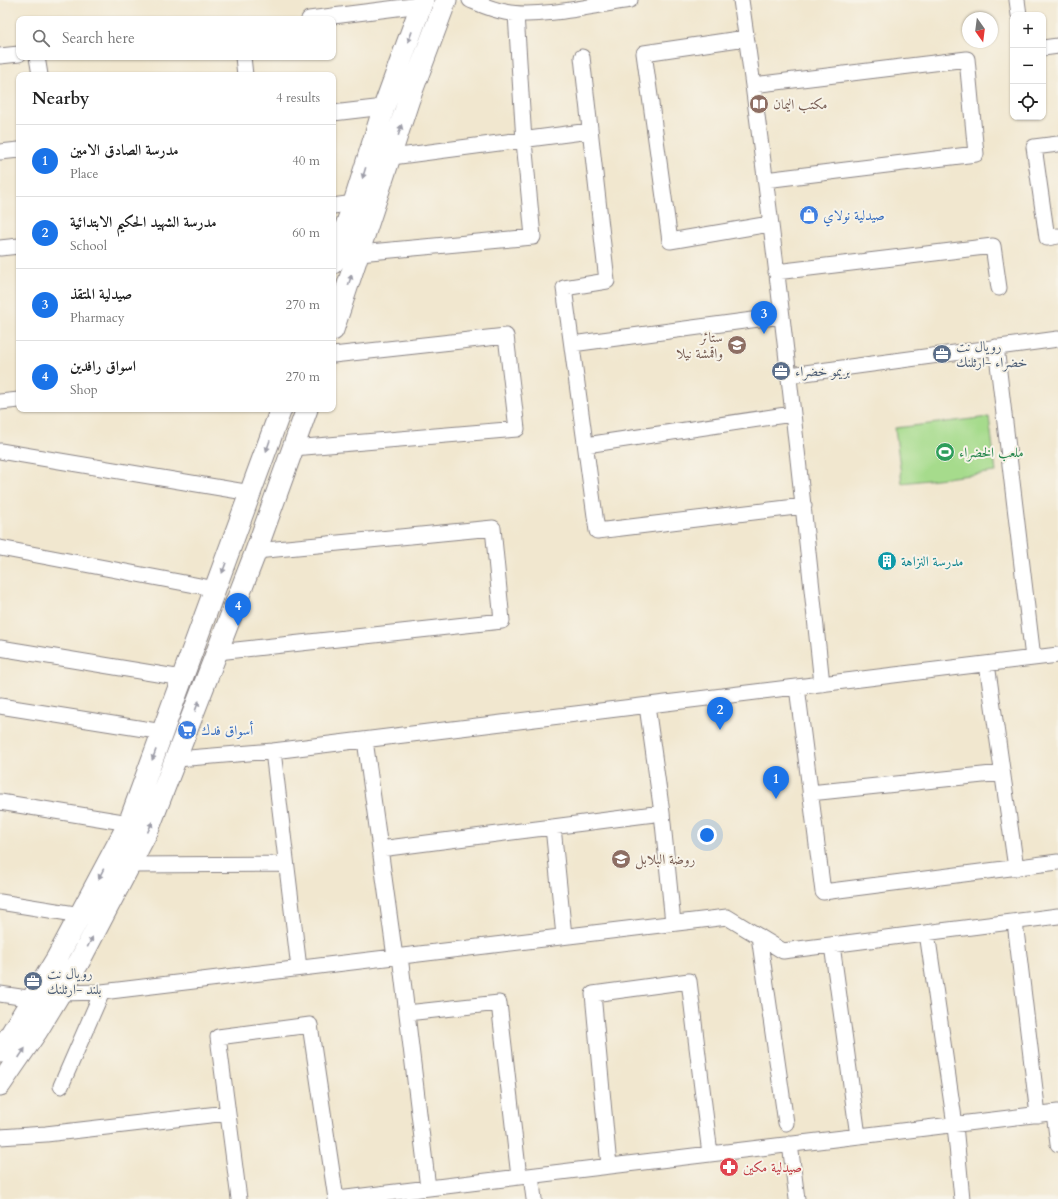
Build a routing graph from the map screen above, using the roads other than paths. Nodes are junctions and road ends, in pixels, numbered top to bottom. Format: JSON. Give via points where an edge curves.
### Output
{"nodes":[{"id":1,"x":446,"y":0,"type":"edge"},
{"id":2,"x":470,"y":0,"type":"edge"},
{"id":3,"x":630,"y":0,"type":"edge"},
{"id":4,"x":741,"y":0,"type":"edge"},
{"id":5,"x":1017,"y":0,"type":"edge"},
{"id":6,"x":562,"y":5,"type":"edge"},
{"id":7,"x":420,"y":7,"type":"edge"},
{"id":8,"x":1019,"y":12,"type":"edge"},
{"id":9,"x":516,"y":14,"type":"junction"},
{"id":10,"x":336,"y":16,"type":"edge"},
{"id":11,"x":438,"y":24,"type":"junction"},
{"id":12,"x":746,"y":38,"type":"junction"},
{"id":13,"x":1058,"y":46,"type":"edge"},
{"id":14,"x":1046,"y":48,"type":"edge"},
{"id":15,"x":16,"y":54,"type":"edge"},
{"id":16,"x":0,"y":56,"type":"edge"},
{"id":17,"x":582,"y":57,"type":"dead end"},
{"id":18,"x":38,"y":60,"type":"edge"},
{"id":19,"x":243,"y":60,"type":"edge"},
{"id":20,"x":40,"y":72,"type":"edge"},
{"id":21,"x":245,"y":72,"type":"edge"},
{"id":22,"x":753,"y":85,"type":"junction"},
{"id":23,"x":384,"y":107,"type":"junction"},
{"id":24,"x":336,"y":113,"type":"edge"},
{"id":25,"x":590,"y":131,"type":"junction"},
{"id":26,"x":524,"y":141,"type":"junction"},
{"id":27,"x":1058,"y":144,"type":"edge"},
{"id":28,"x":16,"y":150,"type":"edge"},
{"id":29,"x":0,"y":152,"type":"edge"},
{"id":30,"x":392,"y":157,"type":"junction"},
{"id":31,"x":765,"y":180,"type":"junction"},
{"id":32,"x":354,"y":203,"type":"junction"},
{"id":33,"x":336,"y":206,"type":"edge"},
{"id":34,"x":770,"y":224,"type":"junction"},
{"id":35,"x":1058,"y":236,"type":"edge"},
{"id":36,"x":16,"y":246,"type":"edge"},
{"id":37,"x":0,"y":248,"type":"edge"},
{"id":38,"x":359,"y":253,"type":"junction"},
{"id":39,"x":336,"y":254,"type":"edge"},
{"id":40,"x":776,"y":272,"type":"junction"},
{"id":41,"x":999,"y":288,"type":"dead end"},
{"id":42,"x":782,"y":316,"type":"junction"},
{"id":43,"x":336,"y":321,"type":"edge"},
{"id":44,"x":1058,"y":339,"type":"edge"},
{"id":45,"x":572,"y":344,"type":"junction"},
{"id":46,"x":996,"y":347,"type":"junction"},
{"id":47,"x":336,"y":355,"type":"edge"},
{"id":48,"x":790,"y":375,"type":"junction"},
{"id":49,"x":16,"y":400,"type":"edge"},
{"id":50,"x":0,"y":402,"type":"edge"},
{"id":51,"x":280,"y":412,"type":"edge"},
{"id":52,"x":306,"y":412,"type":"edge"},
{"id":53,"x":792,"y":414,"type":"junction"},
{"id":54,"x":586,"y":445,"type":"junction"},
{"id":55,"x":293,"y":448,"type":"junction"},
{"id":56,"x":0,"y":451,"type":"edge"},
{"id":57,"x":280,"y":484,"type":"junction"},
{"id":58,"x":254,"y":485,"type":"junction"},
{"id":59,"x":804,"y":506,"type":"junction"},
{"id":60,"x":0,"y":548,"type":"edge"},
{"id":61,"x":256,"y":551,"type":"junction"},
{"id":62,"x":216,"y":589,"type":"junction"},
{"id":63,"x":0,"y":648,"type":"edge"},
{"id":64,"x":218,"y":652,"type":"junction"},
{"id":65,"x":1058,"y":655,"type":"edge"},
{"id":66,"x":1033,"y":658,"type":"junction"},
{"id":67,"x":987,"y":664,"type":"junction"},
{"id":68,"x":182,"y":678,"type":"junction"},
{"id":69,"x":822,"y":684,"type":"junction"},
{"id":70,"x":797,"y":687,"type":"junction"},
{"id":71,"x":0,"y":706,"type":"edge"},
{"id":72,"x":647,"y":706,"type":"junction"},
{"id":73,"x":163,"y":732,"type":"junction"},
{"id":74,"x":365,"y":740,"type":"junction"},
{"id":75,"x":273,"y":751,"type":"junction"},
{"id":76,"x":177,"y":759,"type":"junction"},
{"id":77,"x":1002,"y":773,"type":"junction"},
{"id":78,"x":810,"y":793,"type":"junction"},
{"id":79,"x":0,"y":802,"type":"edge"},
{"id":80,"x":662,"y":813,"type":"junction"},
{"id":81,"x":129,"y":823,"type":"junction"},
{"id":82,"x":553,"y":827,"type":"junction"},
{"id":83,"x":380,"y":849,"type":"junction"},
{"id":84,"x":1058,"y":862,"type":"edge"},
{"id":85,"x":286,"y":864,"type":"junction"},
{"id":86,"x":129,"y":865,"type":"junction"},
{"id":87,"x":1016,"y":868,"type":"junction"},
{"id":88,"x":0,"y":902,"type":"edge"},
{"id":89,"x":81,"y":916,"type":"junction"},
{"id":90,"x":1058,"y":916,"type":"edge"},
{"id":91,"x":1015,"y":922,"type":"junction"},
{"id":92,"x":673,"y":923,"type":"junction"},
{"id":93,"x":927,"y":933,"type":"junction"},
{"id":94,"x":564,"y":936,"type":"junction"},
{"id":95,"x":759,"y":936,"type":"junction"},
{"id":96,"x":832,"y":945,"type":"junction"},
{"id":97,"x":398,"y":956,"type":"junction"},
{"id":98,"x":299,"y":968,"type":"junction"},
{"id":99,"x":102,"y":992,"type":"junction"},
{"id":100,"x":61,"y":993,"type":"junction"},
{"id":101,"x":0,"y":994,"type":"edge"},
{"id":102,"x":34,"y":999,"type":"junction"},
{"id":103,"x":407,"y":1013,"type":"junction"},
{"id":104,"x":0,"y":1052,"type":"edge"},
{"id":105,"x":0,"y":1085,"type":"edge"},
{"id":106,"x":61,"y":1086,"type":"dead end"},
{"id":107,"x":1056,"y":1112,"type":"edge"},
{"id":108,"x":227,"y":1113,"type":"junction"},
{"id":109,"x":1038,"y":1115,"type":"junction"},
{"id":110,"x":786,"y":1123,"type":"dead end"},
{"id":111,"x":955,"y":1124,"type":"junction"},
{"id":112,"x":858,"y":1136,"type":"junction"},
{"id":113,"x":0,"y":1137,"type":"edge"},
{"id":114,"x":790,"y":1144,"type":"junction"},
{"id":115,"x":1058,"y":1144,"type":"edge"},
{"id":116,"x":710,"y":1154,"type":"junction"},
{"id":117,"x":609,"y":1166,"type":"junction"},
{"id":118,"x":525,"y":1176,"type":"junction"},
{"id":119,"x":433,"y":1191,"type":"edge"},
{"id":120,"x":239,"y":1199,"type":"edge"},
{"id":121,"x":337,"y":1199,"type":"edge"},
{"id":122,"x":534,"y":1199,"type":"edge"},
{"id":123,"x":797,"y":1199,"type":"edge"},
{"id":124,"x":962,"y":1199,"type":"edge"}],
"edges":[{"from":1,"to":11,"type":"main road"},
{"from":2,"to":9,"type":"street","via":[[487,8]]},
{"from":3,"to":6,"type":"street"},
{"from":4,"to":12,"type":"street"},
{"from":5,"to":8,"type":"street"},
{"from":6,"to":9,"type":"street"},
{"from":7,"to":10,"type":"street"},
{"from":7,"to":11,"type":"main road"},
{"from":7,"to":23,"type":"main road","one_way":true},
{"from":9,"to":26,"type":"street"},
{"from":30,"to":11,"type":"main road","one_way":true,"via":[[409,99]]},
{"from":12,"to":22,"type":"street"},
{"from":12,"to":34,"type":"street","via":[[644,53],[670,241]]},
{"from":13,"to":14,"type":"street"},
{"from":15,"to":16,"type":"street"},
{"from":17,"to":25,"type":"street"},
{"from":18,"to":20,"type":"street"},
{"from":19,"to":21,"type":"street"},
{"from":22,"to":31,"type":"street"},
{"from":22,"to":31,"type":"street","via":[[967,59],[976,154]]},
{"from":23,"to":24,"type":"street"},
{"from":23,"to":32,"type":"main road","one_way":true},
{"from":25,"to":26,"type":"street"},
{"from":25,"to":45,"type":"street","via":[[606,281],[564,288]]},
{"from":26,"to":30,"type":"street"},
{"from":26,"to":38,"type":"street","via":[[533,237]]},
{"from":27,"to":35,"type":"street","via":[[1034,146],[1047,238]]},
{"from":28,"to":29,"type":"street"},
{"from":30,"to":38,"type":"main road"},
{"from":31,"to":34,"type":"street"},
{"from":32,"to":33,"type":"street"},
{"from":32,"to":39,"type":"main road"},
{"from":34,"to":40,"type":"street"},
{"from":36,"to":37,"type":"street"},
{"from":43,"to":38,"type":"main road","one_way":true},
{"from":40,"to":41,"type":"street","via":[[993,246]]},
{"from":40,"to":42,"type":"street"},
{"from":42,"to":45,"type":"street"},
{"from":42,"to":48,"type":"street"},
{"from":44,"to":46,"type":"street"},
{"from":45,"to":54,"type":"street"},
{"from":46,"to":48,"type":"street"},
{"from":46,"to":66,"type":"street"},
{"from":47,"to":55,"type":"street","via":[[506,336],[517,429]]},
{"from":48,"to":53,"type":"street"},
{"from":49,"to":50,"type":"street"},
{"from":51,"to":58,"type":"main road","one_way":true},
{"from":52,"to":55,"type":"main road"},
{"from":53,"to":54,"type":"street"},
{"from":53,"to":59,"type":"street"},
{"from":54,"to":59,"type":"street","via":[[597,531]]},
{"from":55,"to":57,"type":"main road"},
{"from":56,"to":58,"type":"street"},
{"from":57,"to":58,"type":"main road"},
{"from":57,"to":61,"type":"main road"},
{"from":58,"to":62,"type":"main road","one_way":true},
{"from":59,"to":69,"type":"street"},
{"from":60,"to":62,"type":"street"},
{"from":61,"to":64,"type":"main road"},
{"from":61,"to":64,"type":"street","via":[[493,528],[502,621]]},
{"from":62,"to":68,"type":"main road"},
{"from":63,"to":68,"type":"street"},
{"from":76,"to":64,"type":"main road","one_way":true},
{"from":65,"to":66,"type":"street"},
{"from":66,"to":67,"type":"street"},
{"from":67,"to":69,"type":"street"},
{"from":67,"to":77,"type":"street"},
{"from":68,"to":73,"type":"main road"},
{"from":69,"to":70,"type":"street"},
{"from":70,"to":72,"type":"street"},
{"from":70,"to":78,"type":"street"},
{"from":71,"to":73,"type":"street"},
{"from":72,"to":74,"type":"street"},
{"from":72,"to":80,"type":"street"},
{"from":73,"to":81,"type":"main road","one_way":true},
{"from":74,"to":75,"type":"street"},
{"from":74,"to":83,"type":"street"},
{"from":75,"to":76,"type":"street"},
{"from":75,"to":85,"type":"street"},
{"from":86,"to":76,"type":"main road","one_way":true,"via":[[148,830]]},
{"from":77,"to":78,"type":"street"},
{"from":77,"to":87,"type":"street"},
{"from":78,"to":87,"type":"street","via":[[823,892]]},
{"from":79,"to":81,"type":"street"},
{"from":80,"to":82,"type":"street"},
{"from":80,"to":92,"type":"street"},
{"from":81,"to":89,"type":"main road","one_way":true},
{"from":82,"to":83,"type":"street"},
{"from":82,"to":94,"type":"street"},
{"from":83,"to":97,"type":"street"},
{"from":84,"to":87,"type":"street"},
{"from":85,"to":86,"type":"street"},
{"from":85,"to":98,"type":"street"},
{"from":100,"to":86,"type":"main road","one_way":true,"via":[[80,962]]},
{"from":88,"to":89,"type":"street"},
{"from":89,"to":102,"type":"main road"},
{"from":90,"to":91,"type":"street"},
{"from":91,"to":93,"type":"street"},
{"from":91,"to":109,"type":"street"},
{"from":92,"to":94,"type":"street"},
{"from":92,"to":95,"type":"street","via":[[727,917]]},
{"from":93,"to":96,"type":"street"},
{"from":93,"to":111,"type":"street"},
{"from":94,"to":97,"type":"street"},
{"from":95,"to":96,"type":"street","via":[[783,951]]},
{"from":95,"to":110,"type":"street"},
{"from":96,"to":112,"type":"street"},
{"from":97,"to":98,"type":"street"},
{"from":97,"to":103,"type":"street"},
{"from":98,"to":99,"type":"street"},
{"from":99,"to":100,"type":"street"},
{"from":99,"to":106,"type":"street"},
{"from":105,"to":100,"type":"main road","one_way":true},
{"from":101,"to":102,"type":"street"},
{"from":102,"to":104,"type":"main road"},
{"from":103,"to":118,"type":"street","via":[[499,1003]]},
{"from":103,"to":119,"type":"street"},
{"from":107,"to":109,"type":"street"},
{"from":107,"to":115,"type":"street"},
{"from":108,"to":113,"type":"street"},
{"from":108,"to":120,"type":"street"},
{"from":108,"to":121,"type":"street","via":[[218,1037],[310,1025]]},
{"from":109,"to":111,"type":"street"},
{"from":111,"to":112,"type":"street"},
{"from":111,"to":124,"type":"street"},
{"from":112,"to":114,"type":"street"},
{"from":114,"to":116,"type":"street"},
{"from":114,"to":123,"type":"street"},
{"from":116,"to":117,"type":"street"},
{"from":116,"to":117,"type":"street","via":[[689,981],[593,994]]},
{"from":117,"to":118,"type":"street"},
{"from":118,"to":119,"type":"street"},
{"from":118,"to":122,"type":"street"},
{"from":119,"to":121,"type":"street"}]}
